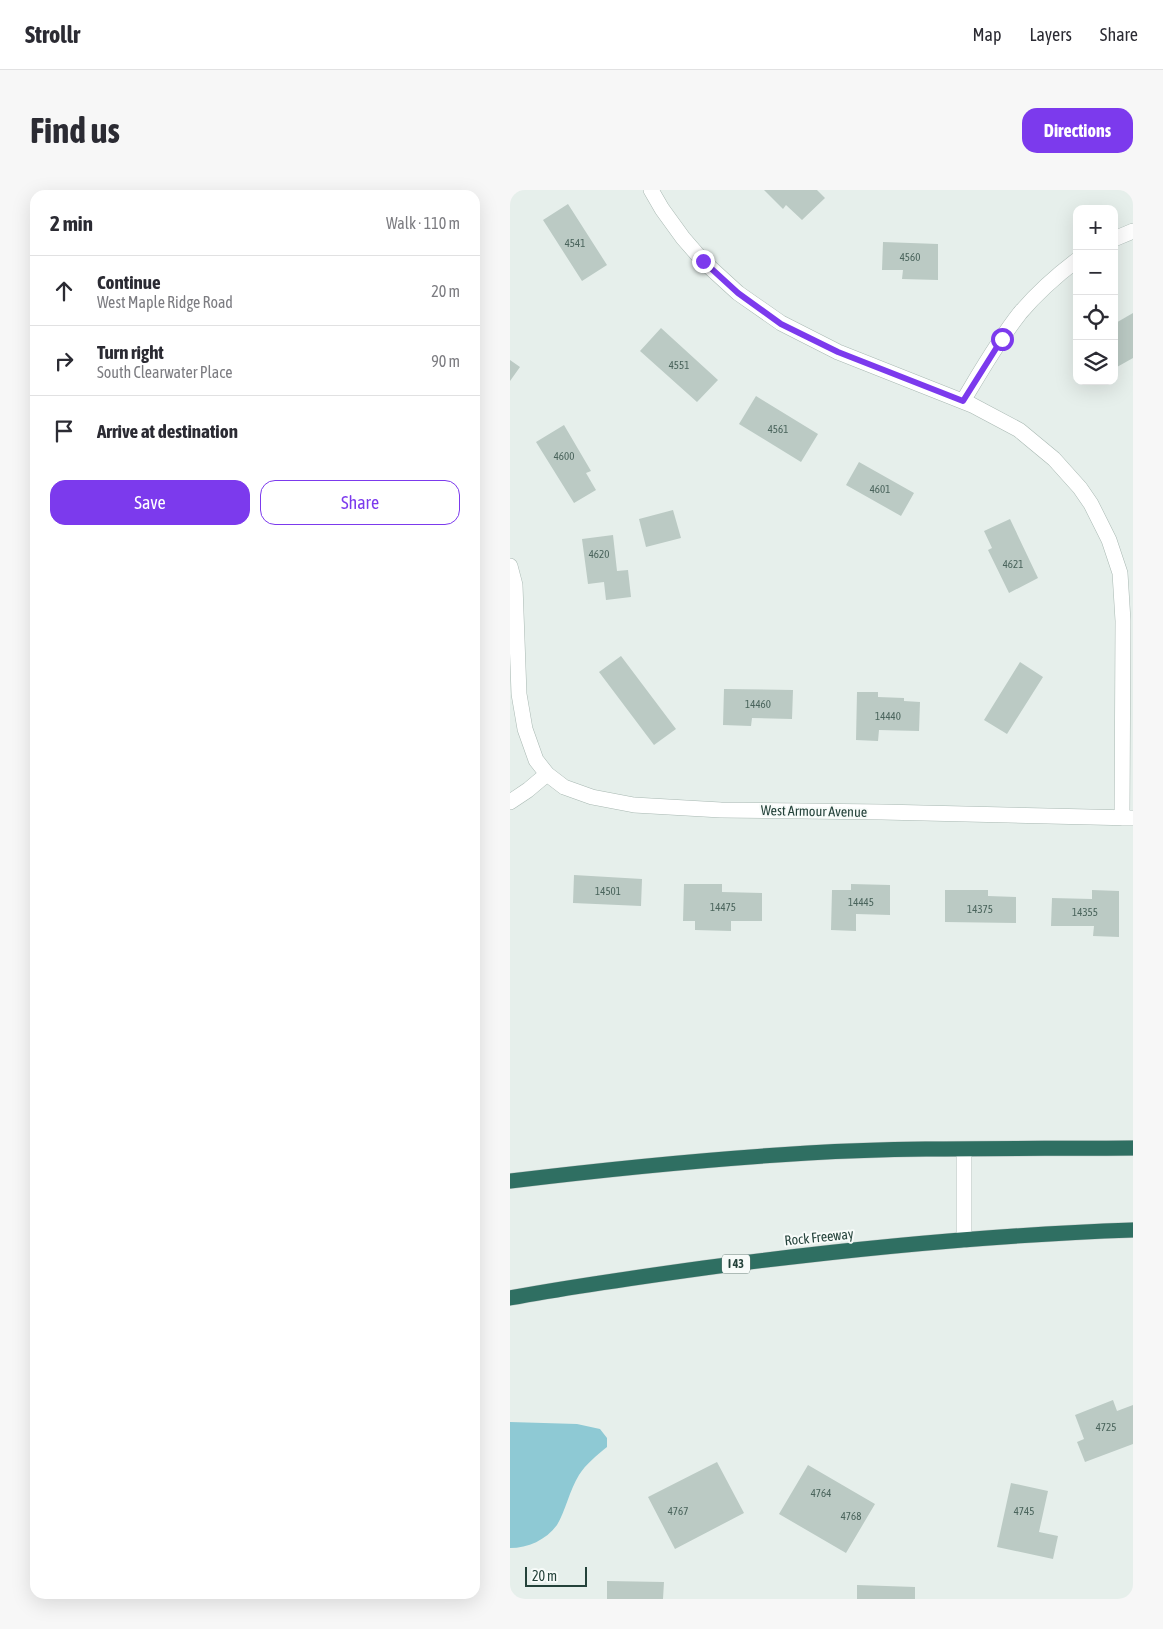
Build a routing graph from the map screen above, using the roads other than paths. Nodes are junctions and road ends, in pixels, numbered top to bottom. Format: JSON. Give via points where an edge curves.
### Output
{"nodes":[{"id":1,"x":651,"y":190,"type":"edge"},
{"id":2,"x":1133,"y":231,"type":"edge"},
{"id":3,"x":1118,"y":237,"type":"edge"},
{"id":4,"x":1073,"y":263,"type":"edge"},
{"id":5,"x":963,"y":401,"type":"junction"},
{"id":6,"x":510,"y":566,"type":"edge"},
{"id":7,"x":547,"y":774,"type":"junction"},
{"id":8,"x":510,"y":802,"type":"edge"},
{"id":9,"x":1128,"y":818,"type":"edge"},
{"id":10,"x":1133,"y":1148,"type":"edge"},
{"id":11,"x":964,"y":1150,"type":"junction"},
{"id":12,"x":510,"y":1181,"type":"edge"},
{"id":13,"x":1133,"y":1230,"type":"edge"},
{"id":14,"x":964,"y":1240,"type":"junction"},
{"id":15,"x":510,"y":1298,"type":"edge"}],
"edges":[{"from":1,"to":5,"type":"street","via":[[683,238],[703,261],[738,293],[781,324],[838,352]]},
{"from":2,"to":3,"type":"street"},
{"from":4,"to":5,"type":"street","via":[[1053,278],[1021,312]]},
{"from":5,"to":9,"type":"street","via":[[1019,430],[1054,459],[1091,504],[1109,540],[1120,573]]},
{"from":6,"to":7,"type":"street","via":[[514,585],[519,694],[525,729],[536,760]]},
{"from":7,"to":8,"type":"street"},
{"from":7,"to":9,"type":"street","name":"West Armour Avenue","via":[[564,787],[634,806]]},
{"from":10,"to":11,"type":"highway"},
{"from":11,"to":12,"type":"highway","via":[[809,1153],[600,1170]]},
{"from":11,"to":14,"type":"street"},
{"from":13,"to":14,"type":"highway","name":"Rock Freeway","number":"I 43"},
{"from":14,"to":15,"type":"highway","name":"Rock Freeway","number":"I 43","via":[[791,1256]]}]}
